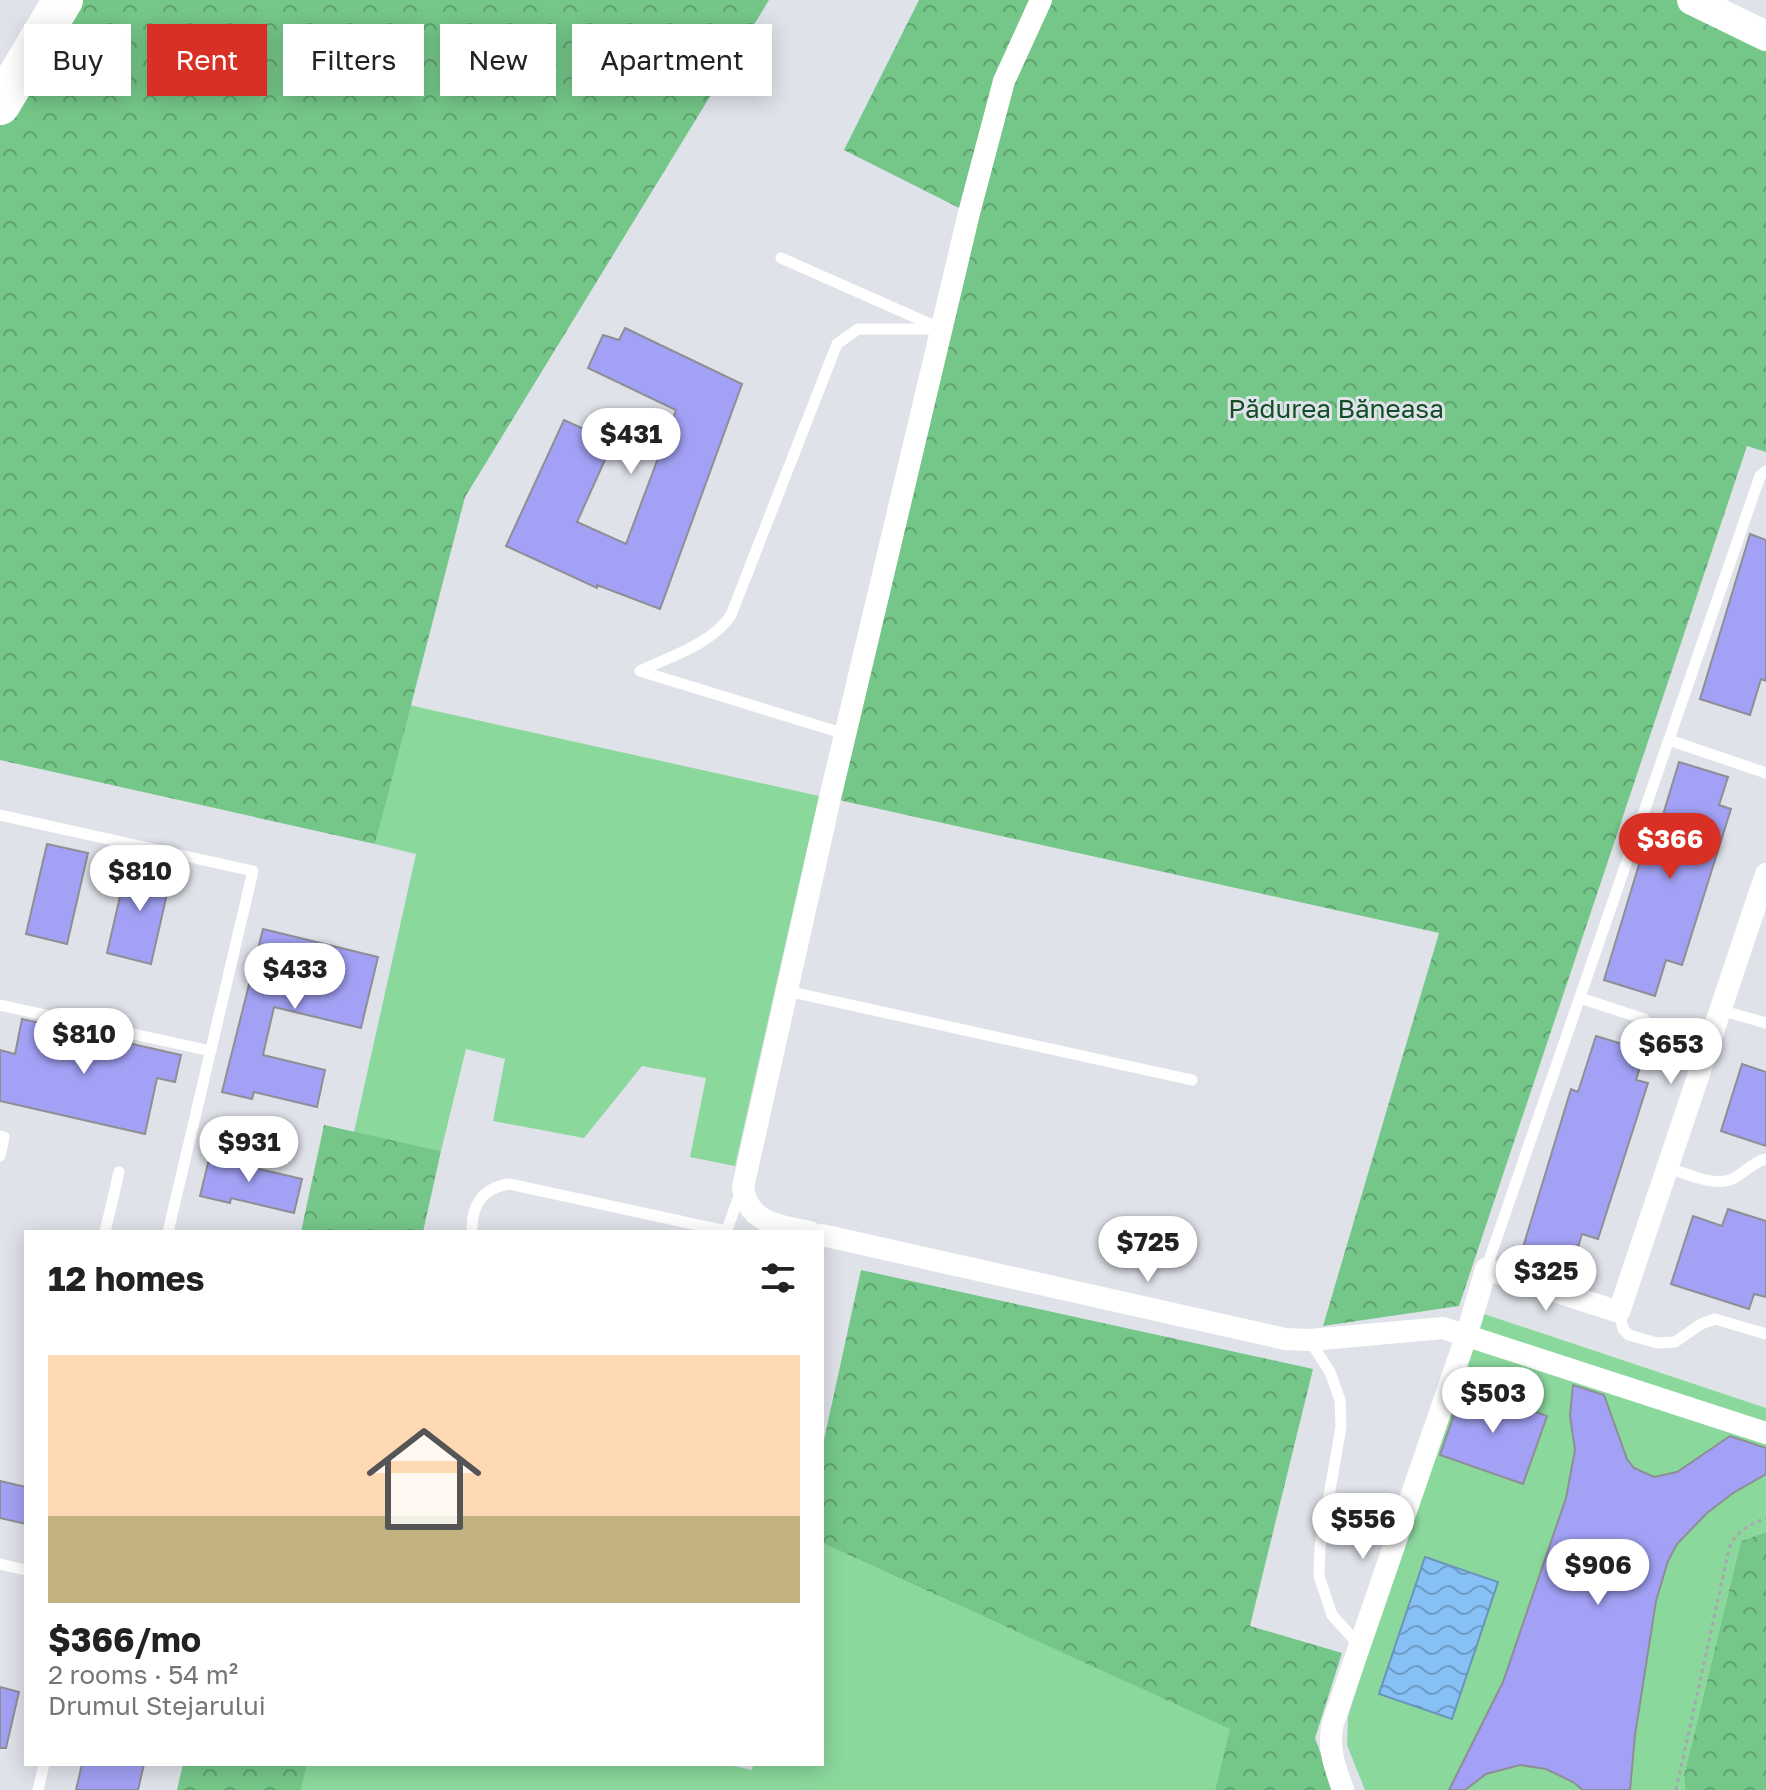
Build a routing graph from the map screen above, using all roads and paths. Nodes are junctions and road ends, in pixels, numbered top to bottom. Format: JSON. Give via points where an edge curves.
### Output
{"nodes":[{"id":1,"x":31,"y":0,"type":"edge"},
{"id":2,"x":63,"y":0,"type":"edge"},
{"id":3,"x":1041,"y":0,"type":"edge"},
{"id":4,"x":1692,"y":0,"type":"edge"},
{"id":5,"x":1766,"y":36,"type":"edge"},
{"id":6,"x":0,"y":53,"type":"edge"},
{"id":7,"x":0,"y":105,"type":"edge"},
{"id":8,"x":781,"y":258,"type":"dead end"},
{"id":9,"x":941,"y":329,"type":"junction"},
{"id":10,"x":1766,"y":471,"type":"edge"},
{"id":11,"x":845,"y":734,"type":"junction"},
{"id":12,"x":1669,"y":740,"type":"junction"},
{"id":13,"x":1766,"y":773,"type":"edge"},
{"id":14,"x":0,"y":815,"type":"edge"},
{"id":15,"x":1766,"y":874,"type":"edge"},
{"id":16,"x":787,"y":991,"type":"junction"},
{"id":17,"x":1580,"y":998,"type":"junction"},
{"id":18,"x":0,"y":1005,"type":"edge"},
{"id":19,"x":1720,"y":1010,"type":"junction"},
{"id":20,"x":1644,"y":1019,"type":"dead end"},
{"id":21,"x":1766,"y":1023,"type":"edge"},
{"id":22,"x":211,"y":1051,"type":"junction"},
{"id":23,"x":1192,"y":1080,"type":"dead end"},
{"id":24,"x":0,"y":1136,"type":"edge"},
{"id":25,"x":0,"y":1156,"type":"edge"},
{"id":26,"x":1766,"y":1159,"type":"edge"},
{"id":27,"x":1668,"y":1168,"type":"junction"},
{"id":28,"x":119,"y":1172,"type":"dead end"},
{"id":29,"x":743,"y":1187,"type":"junction"},
{"id":30,"x":105,"y":1230,"type":"edge"},
{"id":31,"x":168,"y":1230,"type":"edge"},
{"id":32,"x":472,"y":1230,"type":"edge"},
{"id":33,"x":717,"y":1230,"type":"edge"},
{"id":34,"x":727,"y":1230,"type":"edge"},
{"id":35,"x":803,"y":1230,"type":"edge"},
{"id":36,"x":824,"y":1235,"type":"edge"},
{"id":37,"x":1486,"y":1269,"type":"junction"},
{"id":38,"x":1619,"y":1312,"type":"junction"},
{"id":39,"x":1467,"y":1334,"type":"junction"},
{"id":40,"x":1766,"y":1334,"type":"edge"},
{"id":41,"x":1310,"y":1340,"type":"junction"},
{"id":42,"x":1766,"y":1433,"type":"edge"},
{"id":43,"x":1766,"y":1518,"type":"edge"},
{"id":44,"x":0,"y":1564,"type":"edge"},
{"id":45,"x":24,"y":1570,"type":"edge"},
{"id":46,"x":1358,"y":1644,"type":"junction"},
{"id":47,"x":44,"y":1766,"type":"edge"},
{"id":48,"x":38,"y":1790,"type":"edge"},
{"id":49,"x":1343,"y":1790,"type":"edge"},
{"id":50,"x":1676,"y":1790,"type":"edge"}],
"edges":[{"from":1,"to":6,"type":"highway"},
{"from":2,"to":7,"type":"highway"},
{"from":3,"to":9,"type":"street","via":[[1004,81]]},
{"from":4,"to":5,"type":"street"},
{"from":8,"to":9,"type":"lane"},
{"from":9,"to":11,"type":"street"},
{"from":9,"to":11,"type":"lane","via":[[858,329],[837,344],[731,615],[706,638],[640,671]]},
{"from":10,"to":12,"type":"lane"},
{"from":11,"to":16,"type":"street"},
{"from":12,"to":13,"type":"lane"},
{"from":12,"to":17,"type":"lane"},
{"from":14,"to":22,"type":"lane","via":[[253,871]]},
{"from":15,"to":19,"type":"street"},
{"from":16,"to":23,"type":"lane"},
{"from":16,"to":29,"type":"street"},
{"from":17,"to":20,"type":"lane"},
{"from":17,"to":37,"type":"lane"},
{"from":18,"to":22,"type":"lane"},
{"from":19,"to":21,"type":"lane"},
{"from":19,"to":27,"type":"street"},
{"from":22,"to":31,"type":"lane"},
{"from":24,"to":25,"type":"lane"},
{"from":26,"to":27,"type":"lane","via":[[1724,1181]]},
{"from":27,"to":38,"type":"street"},
{"from":28,"to":30,"type":"lane"},
{"from":29,"to":34,"type":"lane"},
{"from":29,"to":35,"type":"street","via":[[745,1201],[763,1219]]},
{"from":32,"to":33,"type":"lane","via":[[475,1205],[487,1191],[509,1184]]},
{"from":36,"to":41,"type":"street","via":[[1285,1339]]},
{"from":37,"to":38,"type":"street"},
{"from":37,"to":39,"type":"street"},
{"from":38,"to":40,"type":"lane","via":[[1629,1335],[1657,1343],[1675,1342],[1715,1319]]},
{"from":39,"to":41,"type":"street","via":[[1428,1328]]},
{"from":39,"to":42,"type":"street"},
{"from":39,"to":46,"type":"street"},
{"from":41,"to":46,"type":"lane","via":[[1340,1400],[1341,1427],[1319,1576],[1332,1615]]},
{"from":43,"to":50,"type":"path","via":[[1750,1523],[1730,1545]]},
{"from":44,"to":45,"type":"lane"},
{"from":46,"to":49,"type":"street","via":[[1330,1735]]},
{"from":47,"to":48,"type":"lane"}]}
